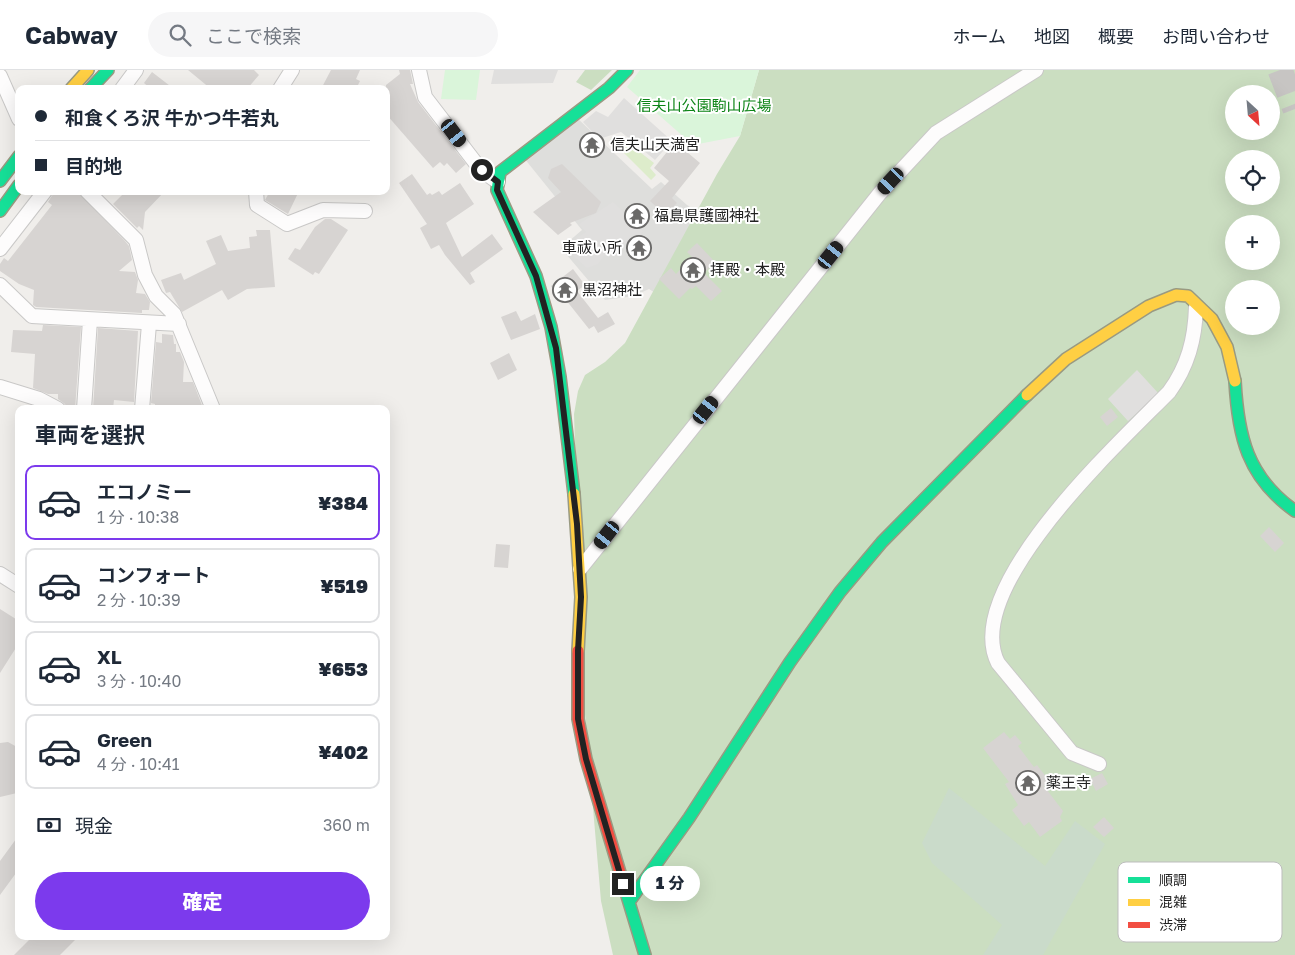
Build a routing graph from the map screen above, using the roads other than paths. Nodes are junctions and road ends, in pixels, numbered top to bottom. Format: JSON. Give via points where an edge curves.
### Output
{"nodes":[{"id":1,"x":88,"y":70,"type":"edge"},
{"id":2,"x":136,"y":70,"type":"edge"},
{"id":3,"x":292,"y":70,"type":"edge"},
{"id":4,"x":419,"y":70,"type":"edge"},
{"id":5,"x":627,"y":70,"type":"edge"},
{"id":6,"x":1036,"y":70,"type":"edge"},
{"id":7,"x":106,"y":72,"type":"edge"},
{"id":8,"x":0,"y":76,"type":"edge"},
{"id":9,"x":75,"y":85,"type":"edge"},
{"id":10,"x":94,"y":85,"type":"edge"},
{"id":11,"x":118,"y":85,"type":"edge"},
{"id":12,"x":125,"y":85,"type":"edge"},
{"id":13,"x":283,"y":85,"type":"edge"},
{"id":14,"x":15,"y":110,"type":"edge"},
{"id":15,"x":15,"y":161,"type":"edge"},
{"id":16,"x":0,"y":181,"type":"edge"},
{"id":17,"x":498,"y":182,"type":"junction"},
{"id":18,"x":15,"y":190,"type":"edge"},
{"id":19,"x":42,"y":195,"type":"edge"},
{"id":20,"x":91,"y":195,"type":"edge"},
{"id":21,"x":256,"y":195,"type":"edge"},
{"id":22,"x":0,"y":211,"type":"edge"},
{"id":23,"x":365,"y":211,"type":"dead end"},
{"id":24,"x":0,"y":248,"type":"edge"},
{"id":25,"x":0,"y":285,"type":"edge"},
{"id":26,"x":1196,"y":307,"type":"junction"},
{"id":27,"x":90,"y":320,"type":"junction"},
{"id":28,"x":149,"y":324,"type":"junction"},
{"id":29,"x":179,"y":324,"type":"junction"},
{"id":30,"x":0,"y":387,"type":"edge"},
{"id":31,"x":50,"y":405,"type":"edge"},
{"id":32,"x":84,"y":405,"type":"edge"},
{"id":33,"x":142,"y":405,"type":"edge"},
{"id":34,"x":211,"y":405,"type":"edge"},
{"id":35,"x":1295,"y":511,"type":"edge"},
{"id":36,"x":580,"y":569,"type":"junction"},
{"id":37,"x":0,"y":574,"type":"edge"},
{"id":38,"x":15,"y":583,"type":"edge"},
{"id":39,"x":1099,"y":764,"type":"dead end"},
{"id":40,"x":629,"y":902,"type":"junction"},
{"id":41,"x":645,"y":955,"type":"edge"}],
"edges":[{"from":1,"to":9,"type":"street"},
{"from":2,"to":12,"type":"street"},
{"from":3,"to":13,"type":"street"},
{"from":4,"to":17,"type":"street","via":[[426,97],[482,170]]},
{"from":5,"to":17,"type":"street","via":[[500,172]]},
{"from":6,"to":36,"type":"street","via":[[936,133],[880,193]]},
{"from":7,"to":10,"type":"street"},
{"from":7,"to":11,"type":"street"},
{"from":8,"to":14,"type":"street"},
{"from":15,"to":16,"type":"street"},
{"from":17,"to":36,"type":"street","via":[[497,190],[536,276],[556,348]]},
{"from":18,"to":22,"type":"street"},
{"from":19,"to":24,"type":"street"},
{"from":20,"to":29,"type":"street","via":[[136,240],[145,275],[156,296]]},
{"from":21,"to":23,"type":"street","via":[[257,205],[287,224],[323,210]]},
{"from":25,"to":27,"type":"street","via":[[32,316]]},
{"from":26,"to":35,"type":"street","via":[[1206,312],[1215,324],[1233,368],[1237,420],[1254,464],[1272,490]]},
{"from":26,"to":39,"type":"street","via":[[1195,328],[1182,374],[1170,392],[1048,522],[1021,560],[993,618],[992,652],[998,663],[1072,753]]},
{"from":26,"to":40,"type":"street","via":[[1188,296],[1176,295],[1148,306],[1066,359],[882,542],[840,592],[790,662],[689,818]]},
{"from":27,"to":28,"type":"street"},
{"from":27,"to":32,"type":"street"},
{"from":28,"to":29,"type":"street"},
{"from":28,"to":33,"type":"street"},
{"from":29,"to":34,"type":"street"},
{"from":30,"to":31,"type":"street"},
{"from":36,"to":40,"type":"street","via":[[578,719],[586,759]]},
{"from":37,"to":38,"type":"street"},
{"from":40,"to":41,"type":"street"}]}
